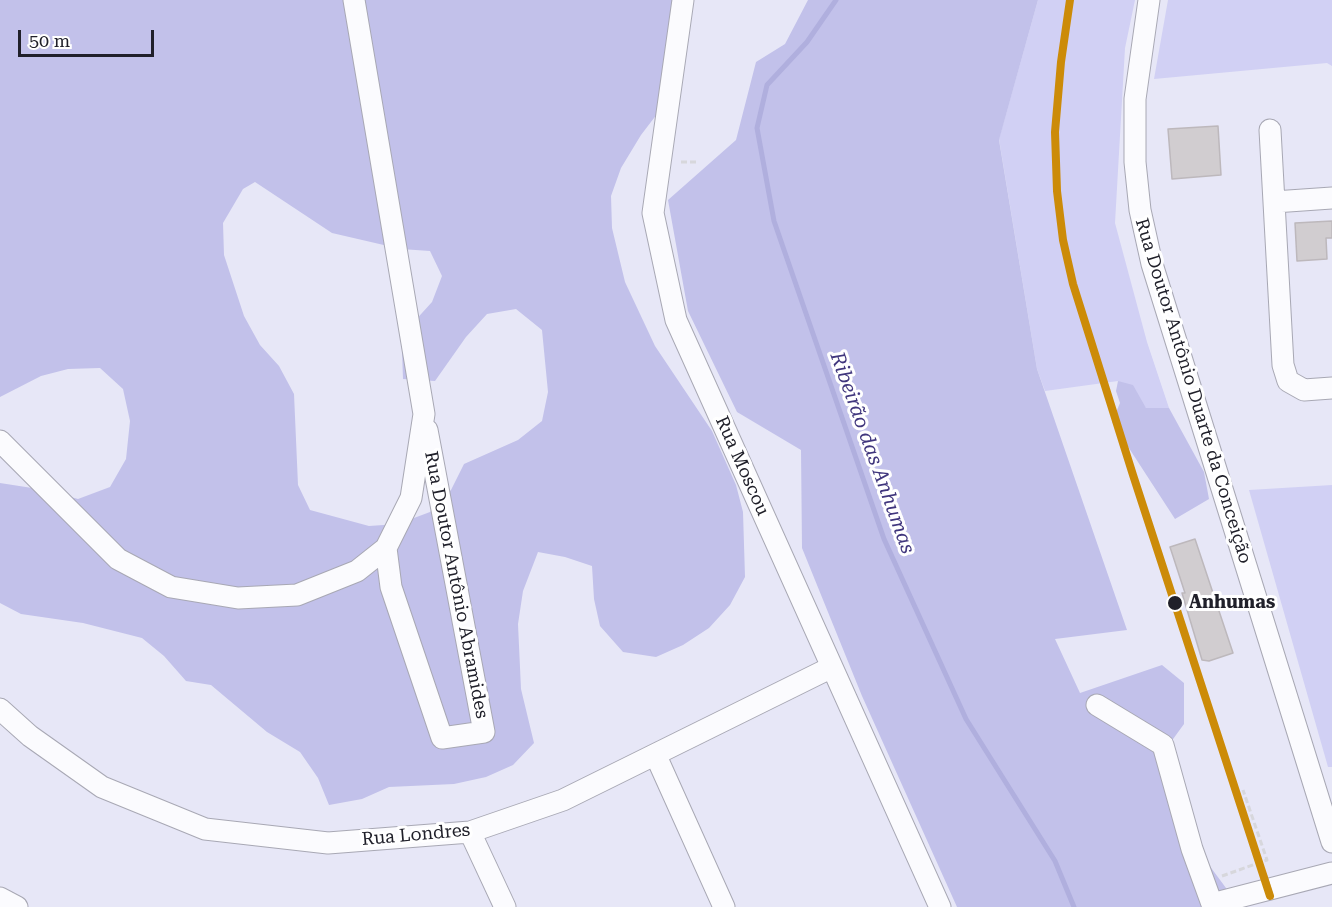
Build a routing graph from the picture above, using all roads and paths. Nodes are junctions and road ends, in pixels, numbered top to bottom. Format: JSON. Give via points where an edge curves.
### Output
{"nodes":[{"id":1,"x":354,"y":0,"type":"edge"},
{"id":2,"x":683,"y":0,"type":"edge"},
{"id":3,"x":1149,"y":0,"type":"edge"},
{"id":4,"x":1270,"y":130,"type":"dead end"},
{"id":5,"x":1332,"y":198,"type":"edge"},
{"id":6,"x":1274,"y":202,"type":"junction"},
{"id":7,"x":1332,"y":388,"type":"edge"},
{"id":8,"x":424,"y":414,"type":"junction"},
{"id":9,"x":0,"y":441,"type":"edge"},
{"id":10,"x":386,"y":548,"type":"junction"},
{"id":11,"x":832,"y":667,"type":"junction"},
{"id":12,"x":1097,"y":705,"type":"dead end"},
{"id":13,"x":0,"y":709,"type":"edge"},
{"id":14,"x":656,"y":756,"type":"junction"},
{"id":15,"x":1244,"y":790,"type":"dead end"},
{"id":16,"x":470,"y":832,"type":"junction"},
{"id":17,"x":1332,"y":842,"type":"edge"},
{"id":18,"x":1230,"y":873,"type":"dead end"},
{"id":19,"x":1332,"y":873,"type":"edge"},
{"id":20,"x":0,"y":898,"type":"edge"},
{"id":21,"x":1211,"y":905,"type":"edge"},
{"id":22,"x":17,"y":907,"type":"edge"},
{"id":23,"x":505,"y":907,"type":"edge"},
{"id":24,"x":724,"y":907,"type":"edge"},
{"id":25,"x":940,"y":907,"type":"edge"}],
"edges":[{"from":1,"to":8,"type":"street","name":"Rua Doutor Antônio Abramides"},
{"from":2,"to":11,"type":"street","name":"Rua Moscou","via":[[653,213],[676,320]]},
{"from":3,"to":17,"type":"street","name":"Rua Doutor Antônio Duarte da Conceição","via":[[1135,99],[1140,210],[1152,264]]},
{"from":4,"to":6,"type":"street"},
{"from":5,"to":6,"type":"street"},
{"from":6,"to":7,"type":"street","via":[[1283,365],[1288,381],[1304,390]]},
{"from":8,"to":10,"type":"street","name":"Rua Doutor Antônio Abramides","via":[[411,498]]},
{"from":8,"to":10,"type":"street","name":"Rua Doutor Antônio Abramides","via":[[484,732],[442,738],[391,587]]},
{"from":9,"to":10,"type":"street","name":"Rua Doutor Antônio Abramides","via":[[118,559],[171,587],[238,598],[297,595],[357,571]]},
{"from":11,"to":14,"type":"street","name":"Rua Londres"},
{"from":11,"to":25,"type":"street","name":"Rua Moscou"},
{"from":12,"to":21,"type":"street","via":[[1163,745]]},
{"from":13,"to":16,"type":"street","name":"Rua Londres","via":[[30,736],[102,787],[205,829],[328,843]]},
{"from":14,"to":16,"type":"street","name":"Rua Londres","via":[[563,800]]},
{"from":14,"to":24,"type":"street"},
{"from":15,"to":18,"type":"path","via":[[1267,860]]},
{"from":16,"to":23,"type":"street"},
{"from":19,"to":21,"type":"street"},
{"from":20,"to":22,"type":"street"}]}
